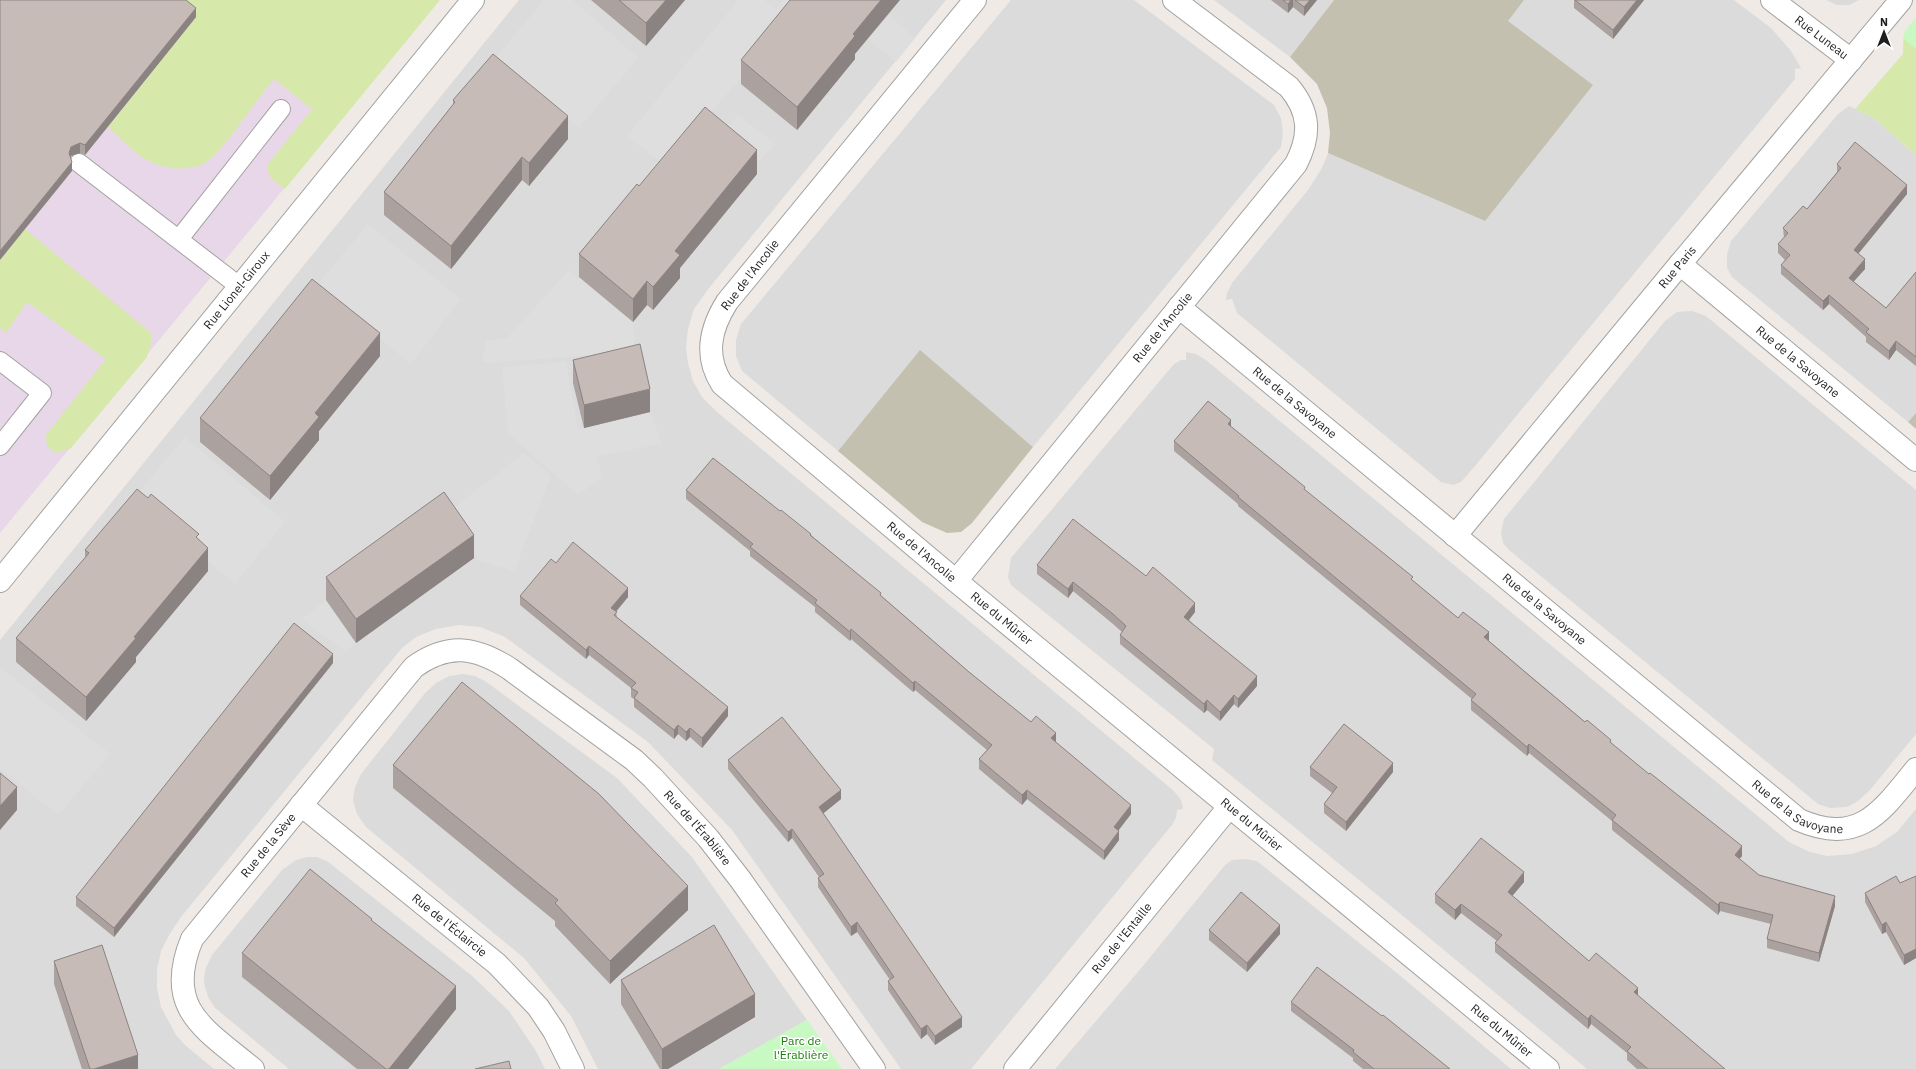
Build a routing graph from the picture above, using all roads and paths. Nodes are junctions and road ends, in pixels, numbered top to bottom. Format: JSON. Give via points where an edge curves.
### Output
{"nodes":[{"id":1,"x":473,"y":0,"type":"edge"},
{"id":2,"x":975,"y":0,"type":"edge"},
{"id":3,"x":1174,"y":0,"type":"edge"},
{"id":4,"x":1772,"y":0,"type":"edge"},
{"id":5,"x":1901,"y":0,"type":"edge"},
{"id":6,"x":1852,"y":60,"type":"junction"},
{"id":7,"x":281,"y":109,"type":"dead end"},
{"id":8,"x":79,"y":163,"type":"dead end"},
{"id":9,"x":179,"y":239,"type":"junction"},
{"id":10,"x":1680,"y":264,"type":"junction"},
{"id":11,"x":239,"y":286,"type":"junction"},
{"id":12,"x":1179,"y":307,"type":"junction"},
{"id":13,"x":0,"y":361,"type":"edge"},
{"id":14,"x":0,"y":446,"type":"edge"},
{"id":15,"x":1916,"y":460,"type":"edge"},
{"id":16,"x":1455,"y":536,"type":"junction"},
{"id":17,"x":0,"y":580,"type":"edge"},
{"id":18,"x":956,"y":581,"type":"junction"},
{"id":19,"x":463,"y":649,"type":"joint"},
{"id":20,"x":1916,"y":769,"type":"edge"},
{"id":21,"x":301,"y":804,"type":"junction"},
{"id":22,"x":1229,"y":807,"type":"junction"},
{"id":23,"x":253,"y":1069,"type":"edge"},
{"id":24,"x":573,"y":1069,"type":"edge"},
{"id":25,"x":874,"y":1069,"type":"edge"},
{"id":26,"x":1015,"y":1069,"type":"edge"},
{"id":27,"x":1548,"y":1069,"type":"edge"}],
"edges":[{"from":1,"to":11,"type":"street","name":"Rue Lionel-Giroux"},
{"from":2,"to":18,"type":"street","name":"Rue de l'Ancolie","via":[[727,302],[712,332],[711,347],[712,362],[722,384]]},
{"from":3,"to":12,"type":"street","name":"Rue de l'Ancolie","via":[[1289,87],[1304,109],[1307,136],[1296,164]]},
{"from":4,"to":6,"type":"street","name":"Rue Luneau"},
{"from":5,"to":6,"type":"street","name":"Rue Paris"},
{"from":6,"to":10,"type":"street","name":"Rue Paris"},
{"from":7,"to":9,"type":"lane"},
{"from":8,"to":9,"type":"lane"},
{"from":9,"to":11,"type":"lane"},
{"from":10,"to":15,"type":"street","name":"Rue de la Savoyane"},
{"from":10,"to":16,"type":"street","name":"Rue Paris"},
{"from":11,"to":17,"type":"street","name":"Rue Lionel-Giroux"},
{"from":12,"to":16,"type":"street","name":"Rue de la Savoyane"},
{"from":12,"to":18,"type":"street","name":"Rue de l'Ancolie"},
{"from":13,"to":14,"type":"lane","via":[[42,393]]},
{"from":16,"to":20,"type":"street","name":"Rue de la Savoyane","via":[[1799,820],[1828,829],[1846,829],[1861,824],[1887,804]]},
{"from":18,"to":22,"type":"street","name":"Rue du Mûrier"},
{"from":19,"to":21,"type":"street","name":"Rue de la Sève","via":[[444,651],[426,658],[414,667]]},
{"from":19,"to":25,"type":"street","name":"Rue de l'Érablière","via":[[493,658],[634,760],[653,778],[725,858]]},
{"from":21,"to":23,"type":"street","name":"Rue de la Sève","via":[[192,938],[182,971],[185,1002],[192,1014],[202,1026]]},
{"from":21,"to":24,"type":"street","name":"Rue de l'Éclaircie","via":[[497,964],[538,1007],[554,1031]]},
{"from":22,"to":26,"type":"street","name":"Rue de l'Entaille"},
{"from":22,"to":27,"type":"street","name":"Rue du Mûrier"}]}
